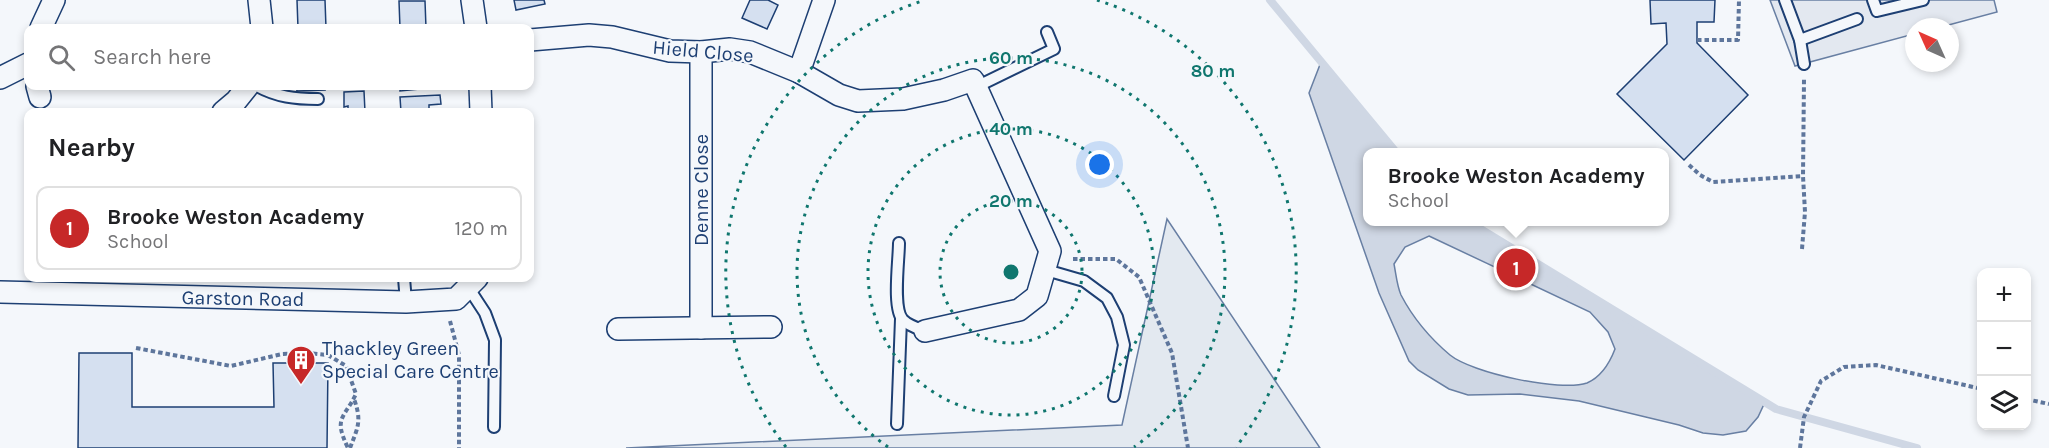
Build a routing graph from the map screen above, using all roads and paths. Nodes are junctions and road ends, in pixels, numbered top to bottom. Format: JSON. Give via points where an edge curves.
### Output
{"nodes":[{"id":1,"x":54,"y":0,"type":"edge"},
{"id":2,"x":259,"y":0,"type":"edge"},
{"id":3,"x":472,"y":0,"type":"edge"},
{"id":4,"x":824,"y":0,"type":"edge"},
{"id":5,"x":1739,"y":0,"type":"edge"},
{"id":6,"x":1785,"y":0,"type":"edge"},
{"id":7,"x":1874,"y":0,"type":"edge"},
{"id":8,"x":1923,"y":0,"type":"edge"},
{"id":9,"x":1857,"y":19,"type":"dead end"},
{"id":10,"x":43,"y":24,"type":"edge"},
{"id":11,"x":262,"y":24,"type":"edge"},
{"id":12,"x":475,"y":24,"type":"edge"},
{"id":13,"x":1047,"y":32,"type":"dead end"},
{"id":14,"x":534,"y":40,"type":"edge"},
{"id":15,"x":1697,"y":40,"type":"dead end"},
{"id":16,"x":1800,"y":40,"type":"junction"},
{"id":17,"x":701,"y":52,"type":"junction"},
{"id":18,"x":1804,"y":64,"type":"joint"},
{"id":19,"x":24,"y":66,"type":"edge"},
{"id":20,"x":799,"y":72,"type":"junction"},
{"id":21,"x":0,"y":78,"type":"edge"},
{"id":22,"x":975,"y":83,"type":"junction"},
{"id":23,"x":245,"y":90,"type":"edge"},
{"id":24,"x":264,"y":90,"type":"edge"},
{"id":25,"x":480,"y":90,"type":"edge"},
{"id":26,"x":318,"y":99,"type":"dead end"},
{"id":27,"x":228,"y":108,"type":"edge"},
{"id":28,"x":481,"y":108,"type":"edge"},
{"id":29,"x":1689,"y":165,"type":"dead end"},
{"id":30,"x":1803,"y":176,"type":"junction"},
{"id":31,"x":899,"y":243,"type":"dead end"},
{"id":32,"x":1802,"y":249,"type":"dead end"},
{"id":33,"x":1048,"y":260,"type":"junction"},
{"id":34,"x":404,"y":282,"type":"edge"},
{"id":35,"x":473,"y":282,"type":"edge"},
{"id":36,"x":0,"y":292,"type":"edge"},
{"id":37,"x":445,"y":301,"type":"junction"},
{"id":38,"x":406,"y":302,"type":"junction"},
{"id":39,"x":901,"y":319,"type":"junction"},
{"id":40,"x":771,"y":327,"type":"dead end"},
{"id":41,"x":701,"y":328,"type":"junction"},
{"id":42,"x":618,"y":329,"type":"dead end"},
{"id":43,"x":925,"y":331,"type":"joint"},
{"id":44,"x":136,"y":348,"type":"dead end"},
{"id":45,"x":1977,"y":388,"type":"edge"},
{"id":46,"x":1114,"y":396,"type":"dead end"},
{"id":47,"x":354,"y":399,"type":"junction"},
{"id":48,"x":2031,"y":400,"type":"edge"},
{"id":49,"x":2049,"y":404,"type":"edge"},
{"id":50,"x":897,"y":424,"type":"dead end"},
{"id":51,"x":494,"y":427,"type":"dead end"},
{"id":52,"x":349,"y":448,"type":"edge"},
{"id":53,"x":459,"y":448,"type":"edge"},
{"id":54,"x":1188,"y":448,"type":"edge"},
{"id":55,"x":1800,"y":448,"type":"edge"}],
"edges":[{"from":1,"to":10,"type":"street"},
{"from":2,"to":11,"type":"street"},
{"from":3,"to":12,"type":"street"},
{"from":4,"to":20,"type":"street"},
{"from":5,"to":15,"type":"path","via":[[1737,40]]},
{"from":6,"to":16,"type":"lane"},
{"from":7,"to":8,"type":"lane","via":[[1877,11]]},
{"from":9,"to":16,"type":"lane"},
{"from":13,"to":22,"type":"lane","via":[[1054,49]]},
{"from":14,"to":17,"type":"street","name":"Hield Close","via":[[589,35],[670,51]]},
{"from":16,"to":18,"type":"lane"},
{"from":17,"to":20,"type":"street","name":"Hield Close","via":[[750,52]]},
{"from":17,"to":41,"type":"street","name":"Denne Close"},
{"from":18,"to":30,"type":"path"},
{"from":19,"to":21,"type":"street"},
{"from":20,"to":22,"type":"street","name":"Hield Close","via":[[858,101],[903,99]]},
{"from":22,"to":33,"type":"street"},
{"from":23,"to":27,"type":"street"},
{"from":24,"to":26,"type":"lane","via":[[294,99]]},
{"from":25,"to":28,"type":"street"},
{"from":29,"to":30,"type":"path","via":[[1713,182]]},
{"from":30,"to":32,"type":"path"},
{"from":31,"to":39,"type":"lane","via":[[897,306]]},
{"from":33,"to":43,"type":"street","via":[[1036,296],[1019,310]]},
{"from":33,"to":46,"type":"lane","via":[[1107,298],[1117,317],[1124,345]]},
{"from":33,"to":54,"type":"path","via":[[1116,259],[1138,277],[1172,353]]},
{"from":34,"to":38,"type":"lane"},
{"from":35,"to":37,"type":"street","name":"Garston Road","via":[[456,299]]},
{"from":35,"to":51,"type":"lane","via":[[495,340]]},
{"from":36,"to":38,"type":"street","name":"Garston Road"},
{"from":37,"to":38,"type":"street","name":"Garston Road"},
{"from":37,"to":53,"type":"path","via":[[459,355]]},
{"from":39,"to":43,"type":"lane"},
{"from":39,"to":50,"type":"lane"},
{"from":40,"to":41,"type":"street"},
{"from":41,"to":42,"type":"street"},
{"from":44,"to":47,"type":"path","via":[[231,366],[282,354],[328,355],[346,366],[356,394]]},
{"from":45,"to":55,"type":"path","via":[[1876,364],[1844,367],[1821,381],[1804,417]]},
{"from":47,"to":52,"type":"path","via":[[358,428]]},
{"from":47,"to":52,"type":"path","via":[[342,414],[342,436]]},
{"from":48,"to":49,"type":"path"}]}
